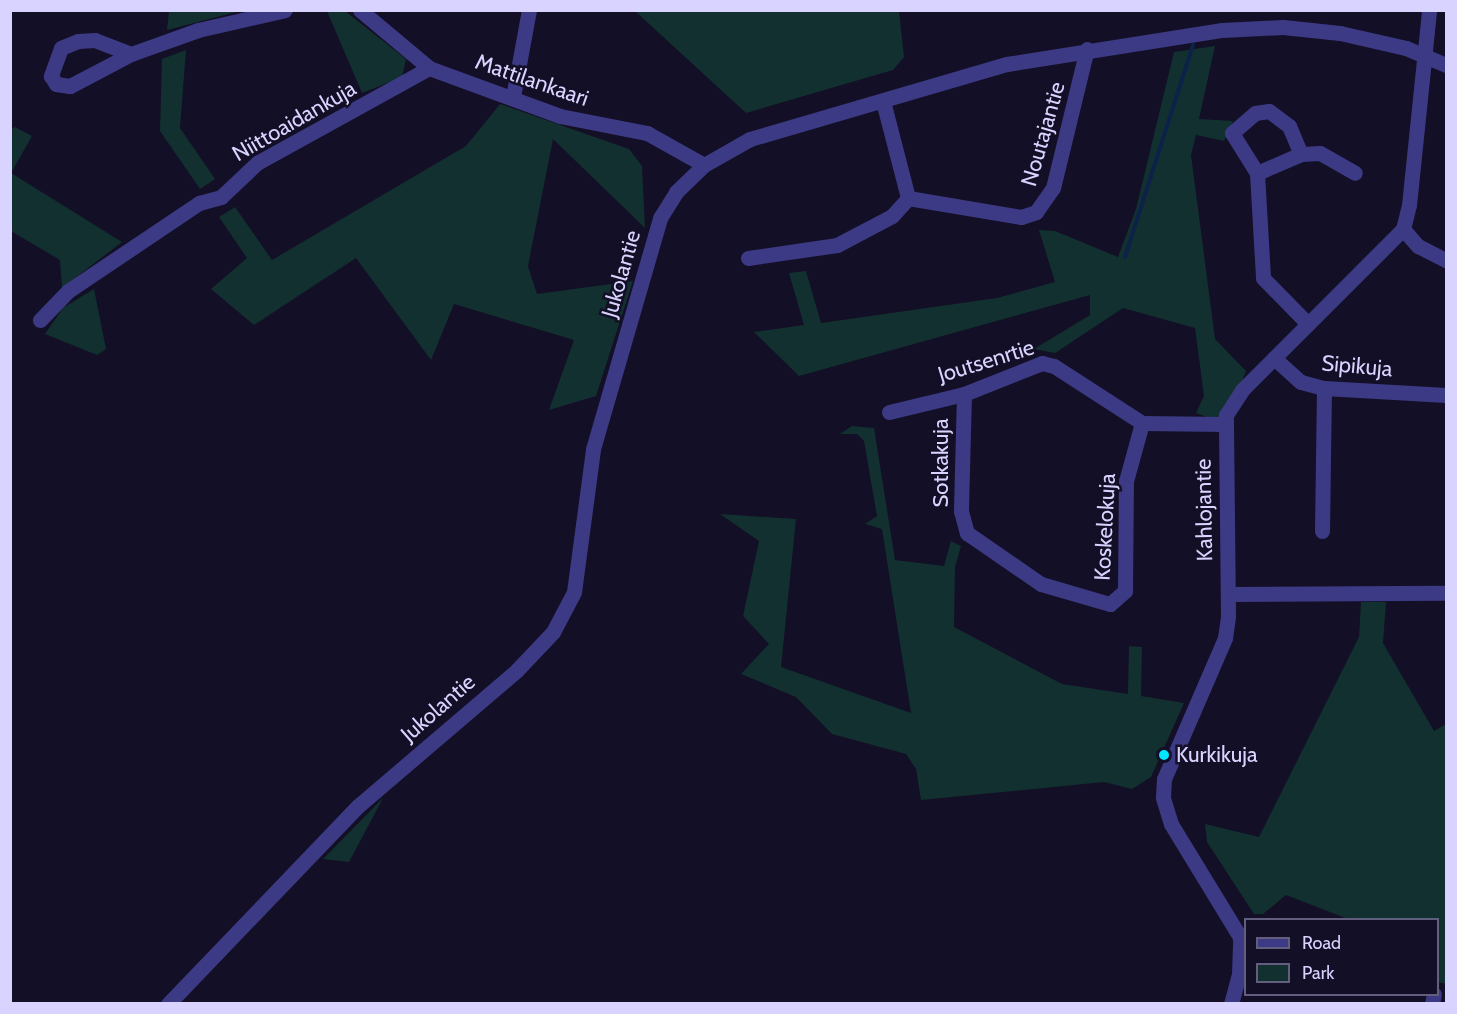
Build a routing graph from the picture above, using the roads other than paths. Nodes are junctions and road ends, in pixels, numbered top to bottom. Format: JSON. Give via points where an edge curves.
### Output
{"nodes":[{"id":1,"x":285,"y":10,"type":"edge"},
{"id":2,"x":360,"y":10,"type":"edge"},
{"id":3,"x":529,"y":10,"type":"edge"},
{"id":4,"x":1429,"y":10,"type":"edge"},
{"id":5,"x":1087,"y":50,"type":"junction"},
{"id":6,"x":131,"y":54,"type":"junction"},
{"id":7,"x":1422,"y":54,"type":"junction"},
{"id":8,"x":1446,"y":65,"type":"edge"},
{"id":9,"x":429,"y":68,"type":"junction"},
{"id":10,"x":513,"y":97,"type":"junction"},
{"id":11,"x":883,"y":101,"type":"junction"},
{"id":12,"x":1300,"y":154,"type":"junction"},
{"id":13,"x":704,"y":165,"type":"junction"},
{"id":14,"x":1257,"y":173,"type":"junction"},
{"id":15,"x":1355,"y":173,"type":"dead end"},
{"id":16,"x":908,"y":198,"type":"junction"},
{"id":17,"x":1402,"y":229,"type":"junction"},
{"id":18,"x":748,"y":258,"type":"dead end"},
{"id":19,"x":1446,"y":260,"type":"edge"},
{"id":20,"x":40,"y":320,"type":"dead end"},
{"id":21,"x":1308,"y":324,"type":"junction"},
{"id":22,"x":1274,"y":358,"type":"junction"},
{"id":23,"x":1324,"y":388,"type":"junction"},
{"id":24,"x":964,"y":394,"type":"junction"},
{"id":25,"x":1446,"y":395,"type":"edge"},
{"id":26,"x":889,"y":412,"type":"dead end"},
{"id":27,"x":1142,"y":423,"type":"junction"},
{"id":28,"x":1225,"y":424,"type":"junction"},
{"id":29,"x":1322,"y":531,"type":"dead end"},
{"id":30,"x":1446,"y":593,"type":"edge"},
{"id":31,"x":1228,"y":594,"type":"junction"},
{"id":32,"x":1121,"y":599,"type":"joint"},
{"id":33,"x":1242,"y":974,"type":"edge"},
{"id":34,"x":168,"y":1004,"type":"edge"},
{"id":35,"x":1231,"y":1004,"type":"edge"}],
"edges":[{"from":1,"to":6,"type":"street","via":[[198,30]]},
{"from":2,"to":9,"type":"street","name":"Mattilankaari"},
{"from":3,"to":10,"type":"street"},
{"from":4,"to":7,"type":"street"},
{"from":5,"to":7,"type":"street","name":"Jukolantie","via":[[1222,30],[1283,27],[1362,37]]},
{"from":5,"to":11,"type":"street","name":"Jukolantie","via":[[1007,64]]},
{"from":5,"to":16,"type":"street","name":"Noutajantie","via":[[1053,188],[1036,212],[1021,217]]},
{"from":6,"to":6,"type":"street","via":[[95,40],[78,41],[62,48],[51,76],[56,84],[70,86]]},
{"from":7,"to":8,"type":"street","name":"Jukolantie"},
{"from":7,"to":17,"type":"street","via":[[1409,205]]},
{"from":9,"to":10,"type":"street","name":"Mattilankaari"},
{"from":9,"to":20,"type":"street","name":"Niittoaidankuja","via":[[406,85],[257,163],[221,197],[199,203],[68,291]]},
{"from":10,"to":13,"type":"street","name":"Mattilankaari","via":[[560,116],[647,133]]},
{"from":11,"to":13,"type":"street","name":"Jukolantie","via":[[750,138]]},
{"from":11,"to":16,"type":"street"},
{"from":12,"to":14,"type":"street"},
{"from":12,"to":14,"type":"street","via":[[1280,115],[1255,113],[1232,133]]},
{"from":12,"to":15,"type":"street","via":[[1320,153]]},
{"from":13,"to":34,"type":"street","name":"Jukolantie","via":[[676,192],[660,218],[593,449],[574,592],[553,632],[517,670],[358,806]]},
{"from":14,"to":21,"type":"street","via":[[1263,278]]},
{"from":16,"to":18,"type":"street","via":[[884,222],[837,245]]},
{"from":17,"to":19,"type":"street","via":[[1418,246]]},
{"from":17,"to":21,"type":"street","name":"Kahlojantie"},
{"from":21,"to":22,"type":"street","name":"Kahlojantie"},
{"from":22,"to":23,"type":"street","name":"Sipikuja","via":[[1301,382]]},
{"from":22,"to":28,"type":"street","name":"Kahlojantie","via":[[1230,405]]},
{"from":23,"to":25,"type":"street","name":"Sipikuja"},
{"from":23,"to":29,"type":"street"},
{"from":24,"to":26,"type":"street","name":"Joutsenrtie"},
{"from":24,"to":27,"type":"street","name":"Joutsenrtie","via":[[1042,363],[1054,366]]},
{"from":24,"to":32,"type":"street","name":"Sotkakuja","via":[[961,511],[967,533],[1041,584],[1110,604]]},
{"from":27,"to":28,"type":"street"},
{"from":27,"to":32,"type":"street","name":"Koskelokuja","via":[[1126,481]]},
{"from":28,"to":31,"type":"street","name":"Kahlojantie"},
{"from":30,"to":31,"type":"street"},
{"from":31,"to":33,"type":"street","name":"Kahlojantie","via":[[1225,638],[1164,779],[1163,797],[1171,824],[1240,938]]},
{"from":33,"to":35,"type":"street","name":"Kahlojantie"}]}
